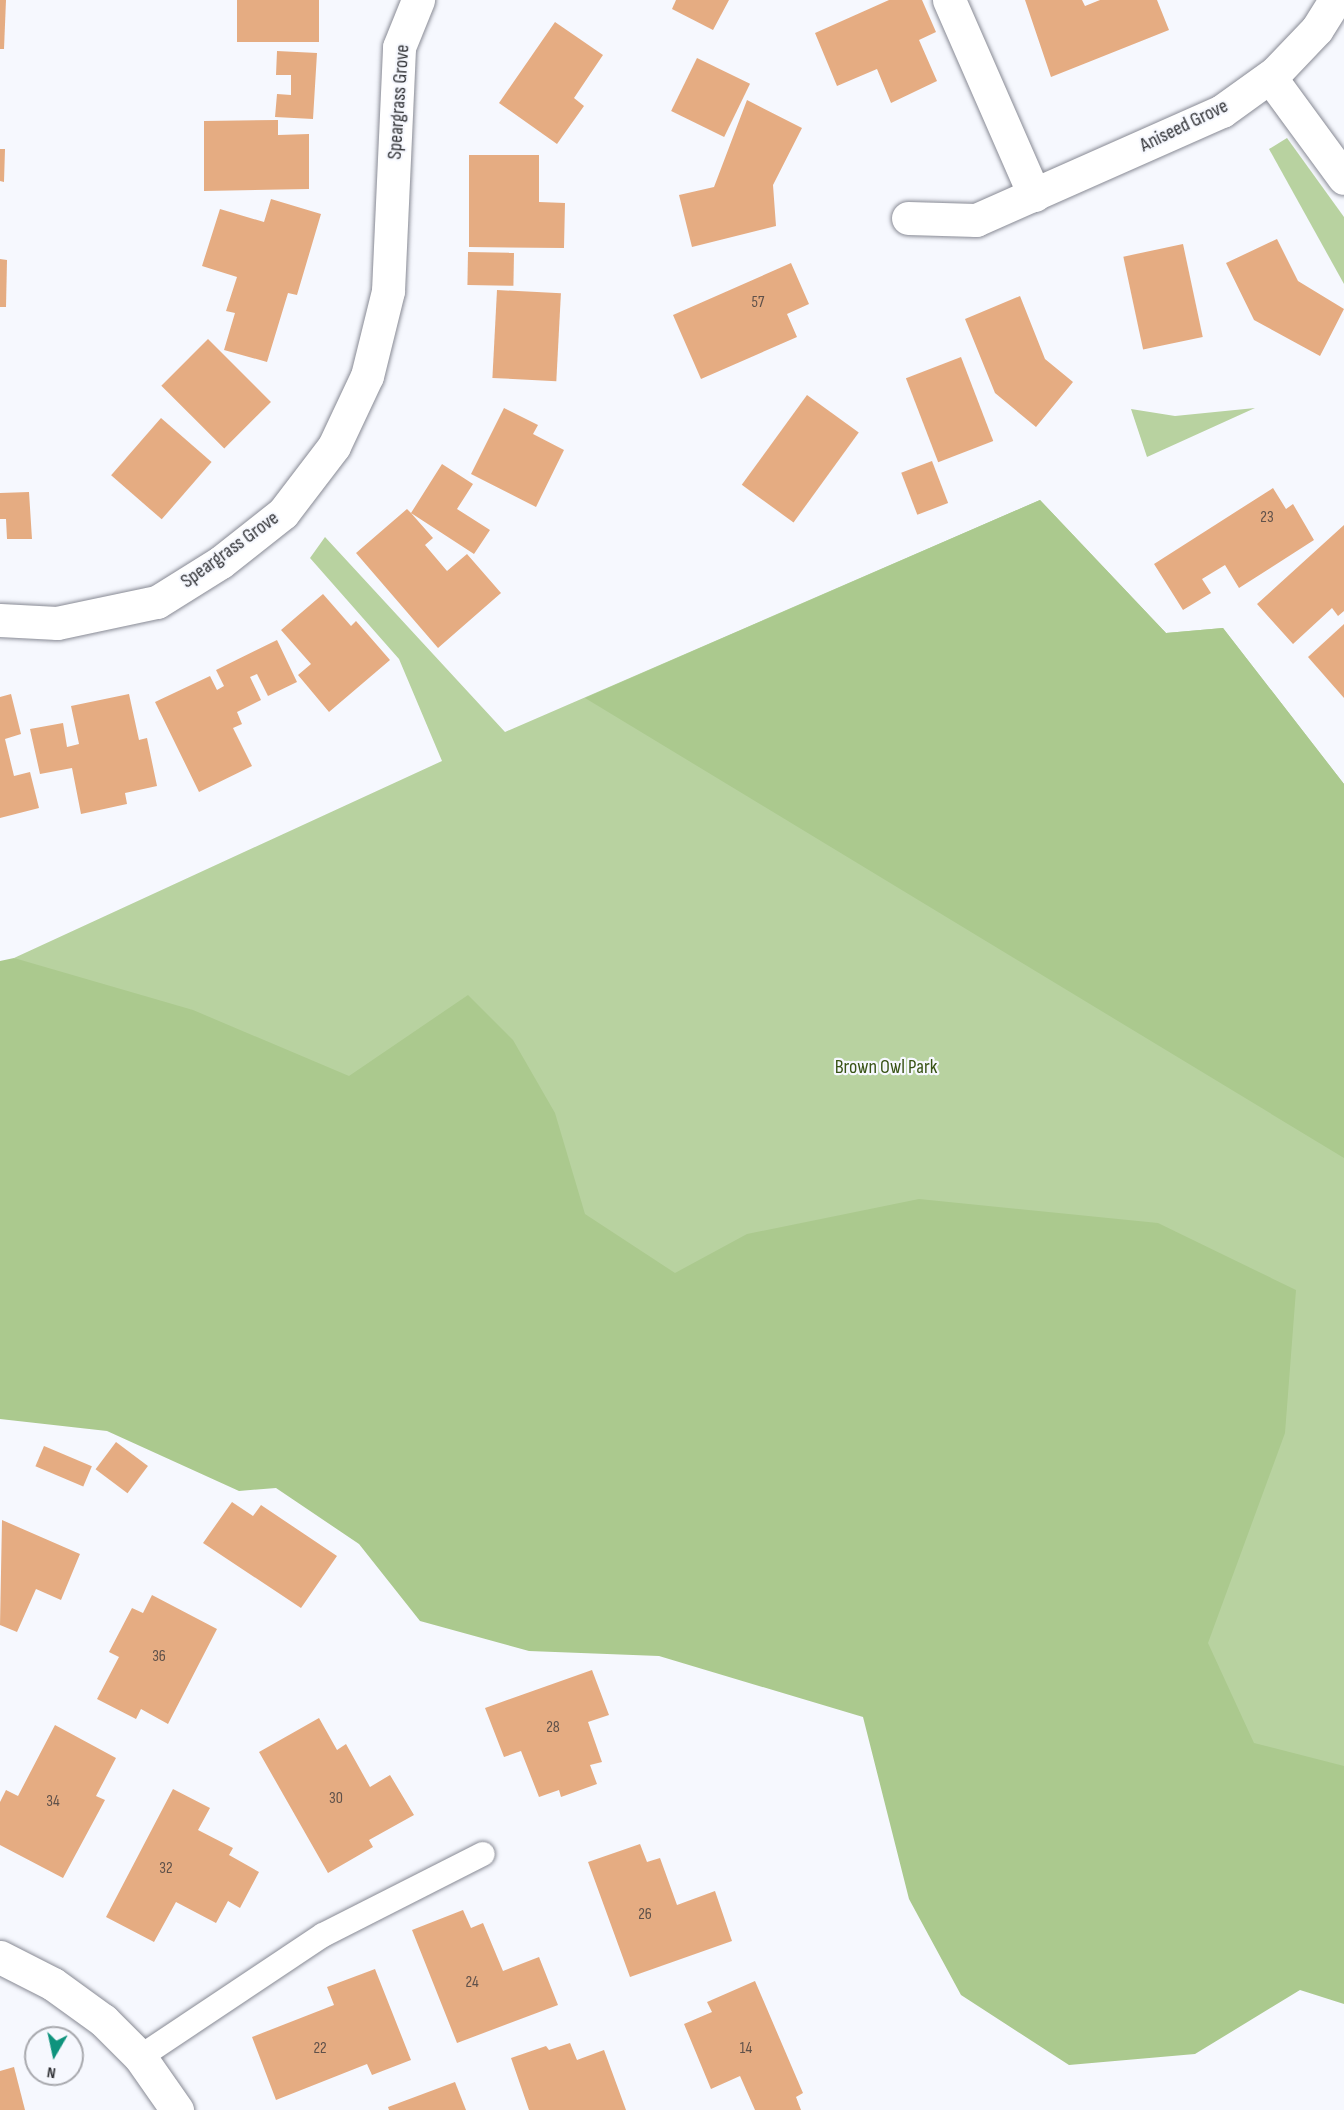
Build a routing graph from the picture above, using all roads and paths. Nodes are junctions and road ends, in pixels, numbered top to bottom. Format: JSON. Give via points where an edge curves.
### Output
{"nodes":[{"id":1,"x":418,"y":0,"type":"edge"},
{"id":2,"x":949,"y":0,"type":"edge"},
{"id":3,"x":1335,"y":0,"type":"edge"},
{"id":4,"x":1270,"y":77,"type":"junction"},
{"id":5,"x":1344,"y":178,"type":"edge"},
{"id":6,"x":1034,"y":195,"type":"junction"},
{"id":7,"x":908,"y":218,"type":"dead end"},
{"id":8,"x":0,"y":620,"type":"edge"},
{"id":9,"x":483,"y":1854,"type":"dead end"},
{"id":10,"x":0,"y":1957,"type":"edge"},
{"id":11,"x":140,"y":2057,"type":"junction"},
{"id":12,"x":177,"y":2110,"type":"edge"}],
"edges":[{"from":1,"to":8,"type":"street","name":"Speargrass Grove","via":[[399,47],[388,291],[367,376],[334,446],[283,513],[221,562],[157,602],[57,623]]},
{"from":2,"to":6,"type":"street"},
{"from":3,"to":4,"type":"street","name":"Aniseed Grove","via":[[1317,29]]},
{"from":4,"to":5,"type":"street"},
{"from":4,"to":6,"type":"street","name":"Aniseed Grove","via":[[1222,111]]},
{"from":6,"to":7,"type":"street","name":"Aniseed Grove","via":[[976,220]]},
{"from":9,"to":11,"type":"lane","via":[[323,1935]]},
{"from":10,"to":11,"type":"street","via":[[61,1990],[103,2020]]},
{"from":11,"to":12,"type":"street"}]}
